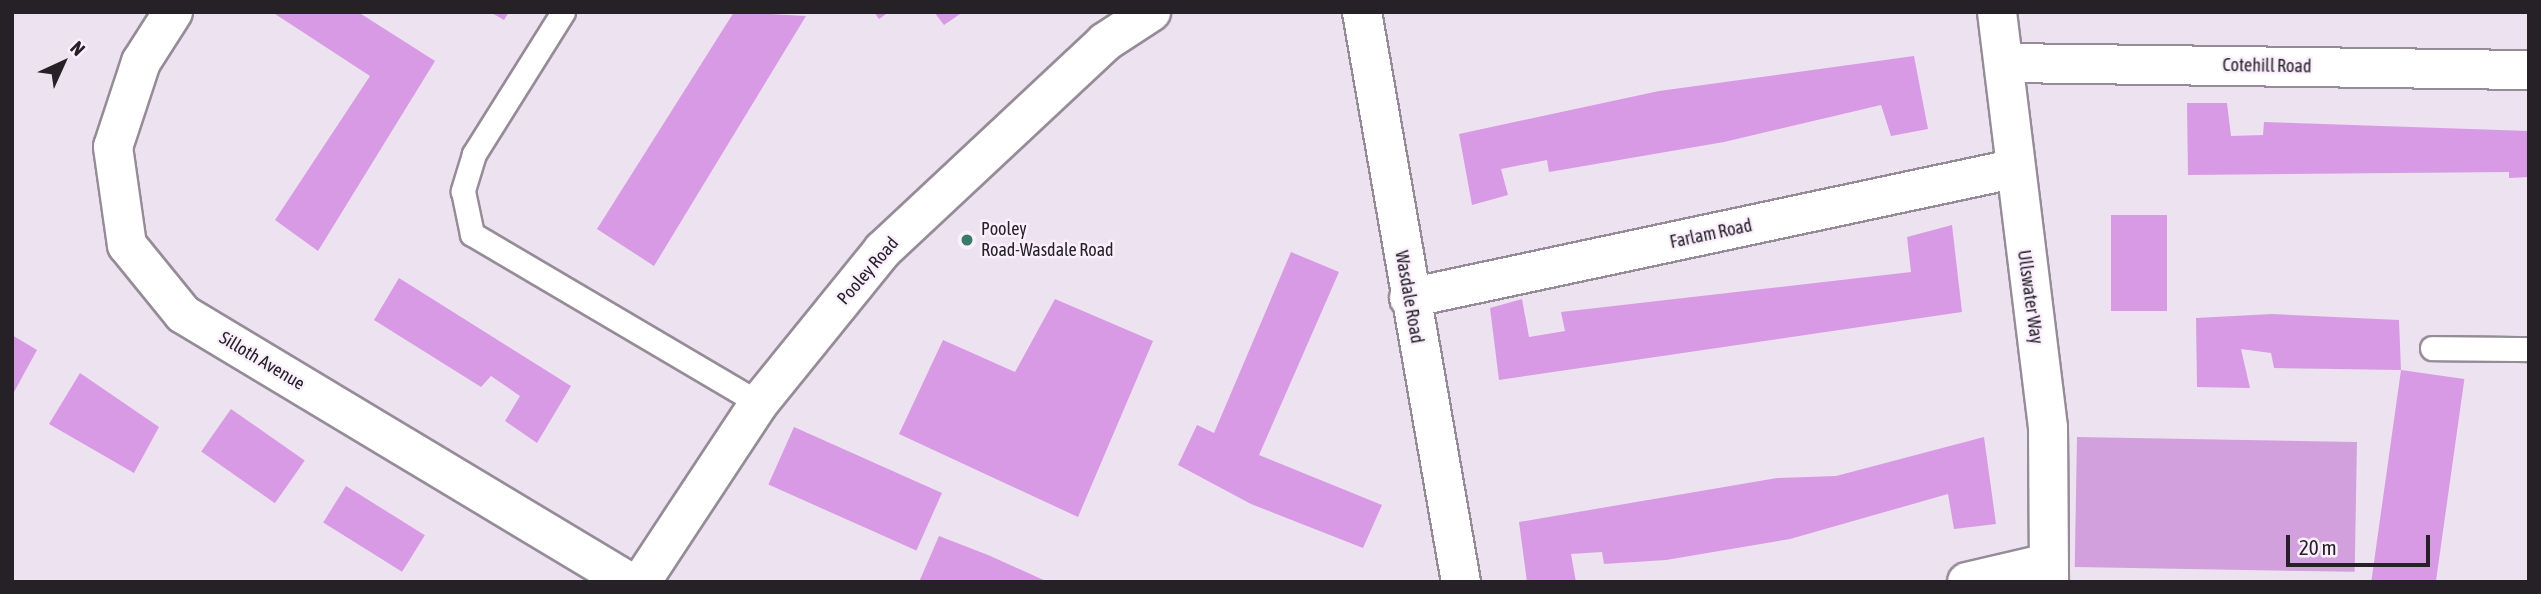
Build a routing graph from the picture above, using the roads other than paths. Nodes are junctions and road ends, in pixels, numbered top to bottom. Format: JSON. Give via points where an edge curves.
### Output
{"nodes":[{"id":1,"x":173,"y":12,"type":"edge"},
{"id":2,"x":563,"y":12,"type":"edge"},
{"id":3,"x":1151,"y":12,"type":"edge"},
{"id":4,"x":1362,"y":12,"type":"edge"},
{"id":5,"x":1997,"y":12,"type":"edge"},
{"id":6,"x":2006,"y":62,"type":"junction"},
{"id":7,"x":2529,"y":69,"type":"edge"},
{"id":8,"x":2012,"y":169,"type":"junction"},
{"id":9,"x":1409,"y":298,"type":"junction"},
{"id":10,"x":2432,"y":348,"type":"dead end"},
{"id":11,"x":2529,"y":349,"type":"edge"},
{"id":12,"x":759,"y":402,"type":"junction"},
{"id":13,"x":2049,"y":572,"type":"edge"},
{"id":14,"x":629,"y":582,"type":"edge"},
{"id":15,"x":641,"y":582,"type":"edge"},
{"id":16,"x":1461,"y":582,"type":"edge"},
{"id":17,"x":1967,"y":582,"type":"edge"}],
"edges":[{"from":1,"to":14,"type":"street","name":"Silloth Avenue","via":[[141,62],[113,147],[127,244],[183,314]]},
{"from":2,"to":12,"type":"lane","via":[[474,153],[463,191],[472,234]]},
{"from":3,"to":12,"type":"street","name":"Pooley Road","via":[[1105,42],[883,250]]},
{"from":4,"to":9,"type":"street","name":"Wasdale Road"},
{"from":5,"to":6,"type":"street","name":"Ullswater Way"},
{"from":6,"to":7,"type":"street","name":"Cotehill Road"},
{"from":6,"to":8,"type":"street","name":"Ullswater Way"},
{"from":8,"to":9,"type":"street","name":"Farlam Road"},
{"from":8,"to":13,"type":"street","name":"Ullswater Way","via":[[2048,428]]},
{"from":9,"to":16,"type":"street","name":"Wasdale Road"},
{"from":10,"to":11,"type":"lane"},
{"from":12,"to":15,"type":"street","name":"Pooley Road"},
{"from":13,"to":17,"type":"street"}]}
